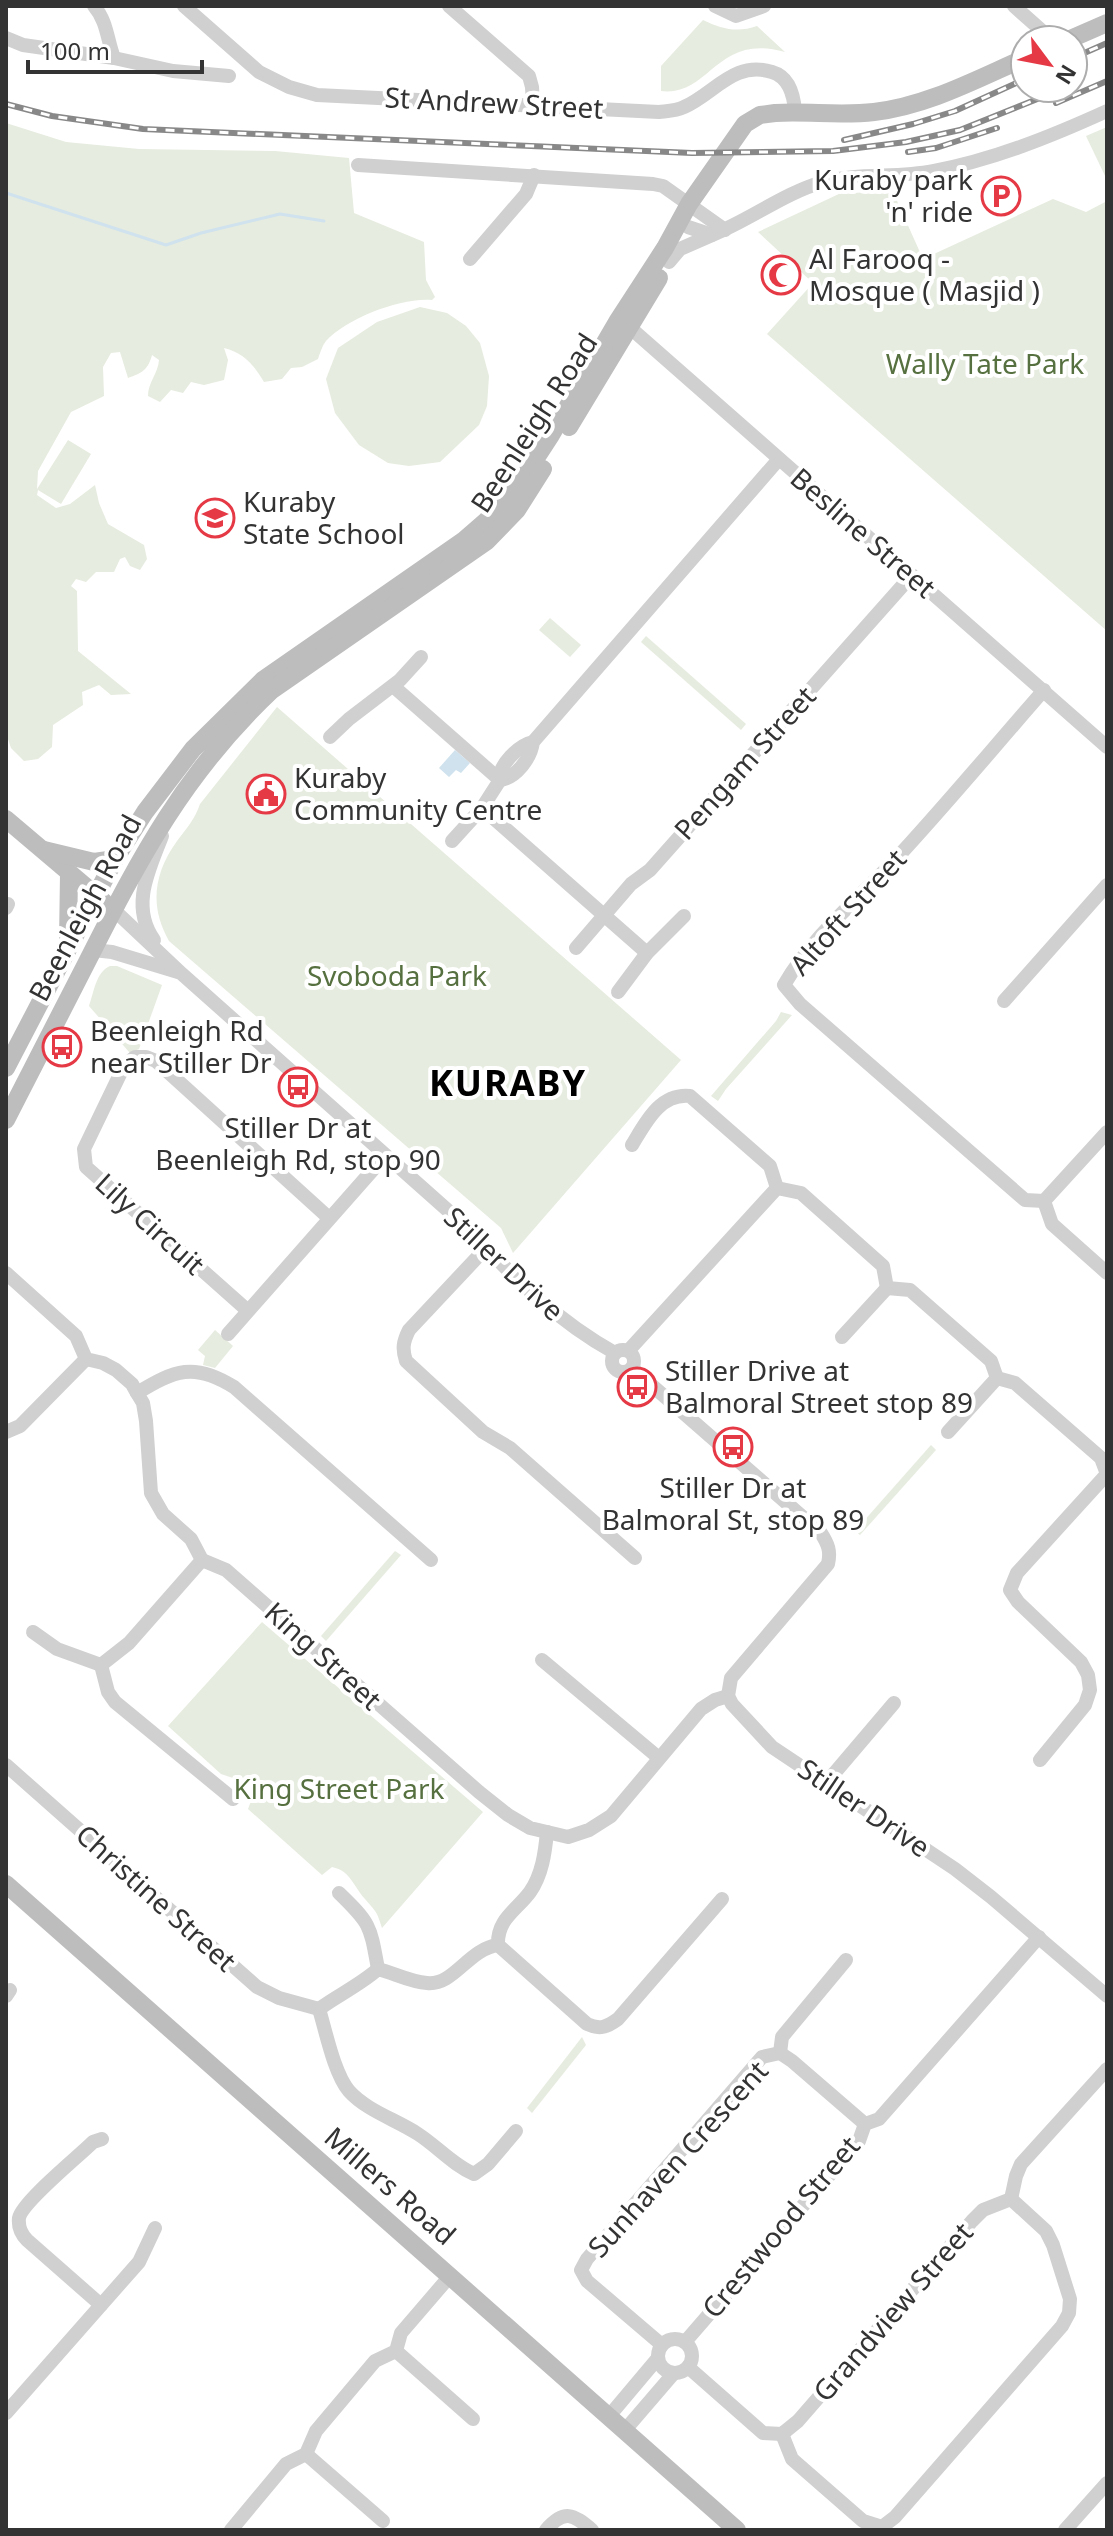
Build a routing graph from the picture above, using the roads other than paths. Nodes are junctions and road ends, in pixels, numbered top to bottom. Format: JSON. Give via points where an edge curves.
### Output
{"nodes":[{"id":1,"x":94,"y":6,"type":"edge"},
{"id":2,"x":184,"y":6,"type":"edge"},
{"id":3,"x":449,"y":6,"type":"edge"},
{"id":4,"x":715,"y":6,"type":"edge"},
{"id":5,"x":764,"y":6,"type":"edge"},
{"id":6,"x":1014,"y":6,"type":"edge"},
{"id":7,"x":1034,"y":24,"type":"edge"},
{"id":8,"x":6,"y":38,"type":"edge"},
{"id":9,"x":114,"y":58,"type":"junction"},
{"id":10,"x":1009,"y":65,"type":"edge"},
{"id":11,"x":229,"y":76,"type":"dead end"},
{"id":12,"x":533,"y":105,"type":"junction"},
{"id":13,"x":1107,"y":111,"type":"edge"},
{"id":14,"x":795,"y":112,"type":"junction"},
{"id":15,"x":358,"y":165,"type":"dead end"},
{"id":16,"x":534,"y":175,"type":"junction"},
{"id":17,"x":693,"y":207,"type":"junction"},
{"id":18,"x":688,"y":227,"type":"junction"},
{"id":19,"x":719,"y":232,"type":"junction"},
{"id":20,"x":470,"y":259,"type":"dead end"},
{"id":21,"x":669,"y":262,"type":"junction"},
{"id":22,"x":623,"y":326,"type":"junction"},
{"id":23,"x":779,"y":459,"type":"junction"},
{"id":24,"x":912,"y":575,"type":"junction"},
{"id":25,"x":421,"y":657,"type":"dead end"},
{"id":26,"x":393,"y":686,"type":"junction"},
{"id":27,"x":1044,"y":690,"type":"junction"},
{"id":28,"x":330,"y":737,"type":"dead end"},
{"id":29,"x":1107,"y":747,"type":"edge"},
{"id":30,"x":500,"y":780,"type":"junction"},
{"id":31,"x":175,"y":802,"type":"junction"},
{"id":32,"x":482,"y":808,"type":"junction"},
{"id":33,"x":6,"y":819,"type":"edge"},
{"id":34,"x":452,"y":841,"type":"dead end"},
{"id":35,"x":41,"y":850,"type":"junction"},
{"id":36,"x":115,"y":859,"type":"junction"},
{"id":37,"x":69,"y":874,"type":"junction"},
{"id":38,"x":1107,"y":885,"type":"edge"},
{"id":39,"x":95,"y":895,"type":"junction"},
{"id":40,"x":113,"y":909,"type":"junction"},
{"id":41,"x":604,"y":915,"type":"junction"},
{"id":42,"x":684,"y":916,"type":"dead end"},
{"id":43,"x":68,"y":948,"type":"junction"},
{"id":44,"x":576,"y":948,"type":"dead end"},
{"id":45,"x":93,"y":950,"type":"junction"},
{"id":46,"x":647,"y":953,"type":"junction"},
{"id":47,"x":170,"y":963,"type":"junction"},
{"id":48,"x":182,"y":974,"type":"junction"},
{"id":49,"x":618,"y":992,"type":"dead end"},
{"id":50,"x":1004,"y":1001,"type":"dead end"},
{"id":51,"x":6,"y":1068,"type":"edge"},
{"id":52,"x":6,"y":1120,"type":"edge"},
{"id":53,"x":1107,"y":1132,"type":"edge"},
{"id":54,"x":632,"y":1145,"type":"dead end"},
{"id":55,"x":385,"y":1156,"type":"junction"},
{"id":56,"x":777,"y":1188,"type":"junction"},
{"id":57,"x":1044,"y":1201,"type":"junction"},
{"id":58,"x":329,"y":1218,"type":"junction"},
{"id":59,"x":486,"y":1248,"type":"junction"},
{"id":60,"x":6,"y":1273,"type":"edge"},
{"id":61,"x":1107,"y":1273,"type":"edge"},
{"id":62,"x":887,"y":1288,"type":"junction"},
{"id":63,"x":247,"y":1310,"type":"junction"},
{"id":64,"x":228,"y":1334,"type":"dead end"},
{"id":65,"x":842,"y":1337,"type":"dead end"},
{"id":66,"x":622,"y":1352,"type":"junction"},
{"id":67,"x":86,"y":1359,"type":"junction"},
{"id":68,"x":997,"y":1378,"type":"junction"},
{"id":69,"x":137,"y":1393,"type":"junction"},
{"id":70,"x":6,"y":1432,"type":"edge"},
{"id":71,"x":948,"y":1432,"type":"dead end"},
{"id":72,"x":1107,"y":1474,"type":"edge"},
{"id":73,"x":635,"y":1558,"type":"dead end"},
{"id":74,"x":202,"y":1560,"type":"junction"},
{"id":75,"x":431,"y":1560,"type":"dead end"},
{"id":76,"x":33,"y":1632,"type":"dead end"},
{"id":77,"x":542,"y":1660,"type":"dead end"},
{"id":78,"x":101,"y":1665,"type":"junction"},
{"id":79,"x":728,"y":1696,"type":"junction"},
{"id":80,"x":894,"y":1703,"type":"dead end"},
{"id":81,"x":659,"y":1758,"type":"junction"},
{"id":82,"x":1040,"y":1760,"type":"dead end"},
{"id":83,"x":6,"y":1765,"type":"edge"},
{"id":84,"x":826,"y":1783,"type":"junction"},
{"id":85,"x":233,"y":1799,"type":"dead end"},
{"id":86,"x":547,"y":1832,"type":"junction"},
{"id":87,"x":6,"y":1884,"type":"edge"},
{"id":88,"x":339,"y":1893,"type":"dead end"},
{"id":89,"x":722,"y":1899,"type":"dead end"},
{"id":90,"x":1039,"y":1937,"type":"junction"},
{"id":91,"x":498,"y":1945,"type":"junction"},
{"id":92,"x":846,"y":1960,"type":"dead end"},
{"id":93,"x":378,"y":1969,"type":"junction"},
{"id":94,"x":1107,"y":1996,"type":"edge"},
{"id":95,"x":319,"y":2009,"type":"junction"},
{"id":96,"x":780,"y":2053,"type":"junction"},
{"id":97,"x":1107,"y":2069,"type":"edge"},
{"id":98,"x":865,"y":2124,"type":"junction"},
{"id":99,"x":516,"y":2131,"type":"dead end"},
{"id":100,"x":102,"y":2139,"type":"dead end"},
{"id":101,"x":1011,"y":2199,"type":"junction"},
{"id":102,"x":155,"y":2228,"type":"dead end"},
{"id":103,"x":450,"y":2276,"type":"junction"},
{"id":104,"x":101,"y":2305,"type":"junction"},
{"id":105,"x":685,"y":2342,"type":"junction"},
{"id":106,"x":396,"y":2351,"type":"junction"},
{"id":107,"x":660,"y":2352,"type":"junction"},
{"id":108,"x":681,"y":2370,"type":"junction"},
{"id":109,"x":6,"y":2413,"type":"edge"},
{"id":110,"x":610,"y":2415,"type":"junction"},
{"id":111,"x":473,"y":2419,"type":"dead end"},
{"id":112,"x":625,"y":2430,"type":"junction"},
{"id":113,"x":782,"y":2434,"type":"junction"},
{"id":114,"x":306,"y":2454,"type":"junction"},
{"id":115,"x":1107,"y":2483,"type":"edge"},
{"id":116,"x":383,"y":2521,"type":"dead end"},
{"id":117,"x":726,"y":2527,"type":"edge"},
{"id":118,"x":231,"y":2530,"type":"edge"},
{"id":119,"x":546,"y":2530,"type":"edge"},
{"id":120,"x":592,"y":2530,"type":"edge"},
{"id":121,"x":1065,"y":2530,"type":"edge"}],
"edges":[{"from":1,"to":9,"type":"street","via":[[105,19]]},
{"from":2,"to":12,"type":"street","name":"St Andrew Street","via":[[259,72],[317,95]]},
{"from":3,"to":12,"type":"street","via":[[529,76]]},
{"from":4,"to":5,"type":"street","via":[[742,16]]},
{"from":6,"to":7,"type":"street"},
{"from":8,"to":9,"type":"street"},
{"from":9,"to":11,"type":"street"},
{"from":10,"to":14,"type":"main road","name":"Beenleigh Road","via":[[902,108]]},
{"from":12,"to":14,"type":"street","name":"St Andrew Street","via":[[676,110],[723,80],[759,68],[786,83]]},
{"from":13,"to":19,"type":"street","via":[[956,166],[818,183]]},
{"from":14,"to":17,"type":"main road","name":"Beenleigh Road","via":[[760,115],[745,124]]},
{"from":15,"to":16,"type":"street"},
{"from":16,"to":17,"type":"street","via":[[663,186]]},
{"from":16,"to":20,"type":"street","via":[[526,194]]},
{"from":17,"to":18,"type":"main road","name":"Beenleigh Road"},
{"from":17,"to":19,"type":"street"},
{"from":17,"to":22,"type":"main road","name":"Beenleigh Road"},
{"from":18,"to":19,"type":"street"},
{"from":18,"to":21,"type":"main road","name":"Beenleigh Road"},
{"from":19,"to":21,"type":"street","via":[[680,249]]},
{"from":21,"to":22,"type":"main road","name":"Beenleigh Road"},
{"from":22,"to":23,"type":"street","name":"Besline Street"},
{"from":22,"to":31,"type":"main road","name":"Beenleigh Road","via":[[504,526],[272,690],[244,716]]},
{"from":22,"to":36,"type":"main road","name":"Beenleigh Road","via":[[523,478],[486,521],[263,680],[193,749]]},
{"from":23,"to":24,"type":"street","name":"Besline Street"},
{"from":23,"to":30,"type":"street","via":[[533,742],[532,753],[513,775]]},
{"from":24,"to":27,"type":"street","name":"Besline Street"},
{"from":24,"to":41,"type":"street","name":"Pengam Street"},
{"from":25,"to":26,"type":"street"},
{"from":26,"to":28,"type":"street"},
{"from":26,"to":30,"type":"street"},
{"from":27,"to":29,"type":"street","name":"Besline Street"},
{"from":27,"to":57,"type":"street","name":"Altoft Street","via":[[795,965],[784,985],[1025,1200]]},
{"from":30,"to":32,"type":"street"},
{"from":31,"to":40,"type":"main road","name":"Beenleigh Road"},
{"from":31,"to":47,"type":"street","via":[[149,871],[142,909],[147,930]]},
{"from":32,"to":34,"type":"street"},
{"from":32,"to":41,"type":"street"},
{"from":33,"to":35,"type":"main road"},
{"from":35,"to":36,"type":"main road","via":[[94,862]]},
{"from":35,"to":37,"type":"main road"},
{"from":36,"to":39,"type":"main road","name":"Beenleigh Road"},
{"from":37,"to":39,"type":"main road"},
{"from":37,"to":43,"type":"main road"},
{"from":38,"to":50,"type":"street"},
{"from":39,"to":40,"type":"main road"},
{"from":39,"to":43,"type":"main road","name":"Beenleigh Road"},
{"from":40,"to":45,"type":"main road","name":"Beenleigh Road"},
{"from":40,"to":47,"type":"street","name":"Stiller Drive"},
{"from":41,"to":44,"type":"street","name":"Pengam Street"},
{"from":41,"to":46,"type":"street"},
{"from":42,"to":46,"type":"street"},
{"from":43,"to":51,"type":"main road","name":"Beenleigh Road"},
{"from":45,"to":48,"type":"street"},
{"from":45,"to":52,"type":"main road","name":"Beenleigh Road"},
{"from":46,"to":49,"type":"street"},
{"from":47,"to":48,"type":"street","name":"Stiller Drive"},
{"from":48,"to":55,"type":"street","name":"Stiller Drive"},
{"from":53,"to":57,"type":"street"},
{"from":54,"to":56,"type":"street","via":[[666,1100],[690,1096],[770,1166]]},
{"from":55,"to":58,"type":"street"},
{"from":55,"to":59,"type":"street","name":"Stiller Drive"},
{"from":56,"to":62,"type":"street","via":[[801,1193],[883,1266]]},
{"from":56,"to":66,"type":"street"},
{"from":57,"to":61,"type":"street","via":[[1052,1224]]},
{"from":58,"to":63,"type":"street"},
{"from":58,"to":63,"type":"street","name":"Lily Circuit","via":[[156,1061],[135,1057],[124,1066],[84,1149],[86,1167]]},
{"from":59,"to":66,"type":"street","name":"Stiller Drive","via":[[566,1322]]},
{"from":59,"to":73,"type":"street","via":[[409,1330],[403,1341],[406,1361]]},
{"from":60,"to":67,"type":"street","via":[[76,1336]]},
{"from":62,"to":65,"type":"street"},
{"from":62,"to":68,"type":"street","via":[[910,1290],[991,1361]]},
{"from":63,"to":64,"type":"street"},
{"from":66,"to":79,"type":"street","via":[[635,1359],[632,1368],[821,1533],[837,1553],[731,1678]]},
{"from":67,"to":69,"type":"street","via":[[116,1370]]},
{"from":67,"to":70,"type":"street","via":[[20,1426]]},
{"from":68,"to":71,"type":"street"},
{"from":68,"to":72,"type":"street","via":[[1015,1383],[1101,1458]]},
{"from":69,"to":74,"type":"street","name":"King Street","via":[[146,1421],[151,1493]]},
{"from":69,"to":75,"type":"street","via":[[177,1372],[214,1375]]},
{"from":72,"to":82,"type":"street","via":[[1017,1573],[1010,1590],[1088,1675],[1085,1705]]},
{"from":74,"to":78,"type":"street","via":[[129,1643]]},
{"from":74,"to":86,"type":"street","name":"King Street","via":[[226,1570],[508,1815]]},
{"from":76,"to":78,"type":"street","via":[[57,1649]]},
{"from":77,"to":81,"type":"street"},
{"from":78,"to":85,"type":"street","via":[[115,1702]]},
{"from":79,"to":81,"type":"street","name":"King Street","via":[[701,1709]]},
{"from":79,"to":84,"type":"street","name":"Stiller Drive","via":[[772,1747]]},
{"from":80,"to":84,"type":"street"},
{"from":81,"to":86,"type":"street","name":"King Street","via":[[611,1816],[568,1837]]},
{"from":83,"to":95,"type":"street","name":"Christine Street","via":[[257,1987]]},
{"from":84,"to":90,"type":"street","name":"Stiller Drive","via":[[955,1869]]},
{"from":86,"to":91,"type":"street","via":[[539,1875],[506,1918]]},
{"from":87,"to":103,"type":"main road","name":"Millers Road"},
{"from":88,"to":93,"type":"street","via":[[366,1919]]},
{"from":89,"to":91,"type":"street","via":[[607,2027],[587,2024]]},
{"from":90,"to":94,"type":"street","name":"Stiller Drive"},
{"from":90,"to":98,"type":"street","name":"Crestwood Street","via":[[879,2119]]},
{"from":91,"to":93,"type":"street","via":[[472,1955],[447,1979],[431,1984]]},
{"from":92,"to":96,"type":"street","via":[[782,2037]]},
{"from":93,"to":95,"type":"street"},
{"from":95,"to":99,"type":"street","via":[[349,2091],[420,2135],[462,2169],[474,2174]]},
{"from":96,"to":98,"type":"street","name":"Sunhaven Crescent"},
{"from":96,"to":107,"type":"street","name":"Sunhaven Crescent","via":[[762,2057],[581,2270]]},
{"from":97,"to":101,"type":"street","via":[[1021,2164]]},
{"from":98,"to":105,"type":"street","name":"Crestwood Street","via":[[859,2141]]},
{"from":100,"to":104,"type":"street","via":[[26,2204],[19,2218],[21,2234]]},
{"from":101,"to":113,"type":"street","name":"Grandview Street","via":[[983,2210],[972,2221]]},
{"from":101,"to":113,"type":"street","via":[[1046,2231],[1070,2299],[1069,2313],[895,2517],[882,2527],[863,2521],[792,2459]]},
{"from":102,"to":104,"type":"street","via":[[139,2262]]},
{"from":103,"to":106,"type":"street","via":[[401,2333]]},
{"from":103,"to":110,"type":"main road","name":"Millers Road"},
{"from":104,"to":109,"type":"street"},
{"from":105,"to":107,"type":"street","via":[[671,2339]]},
{"from":105,"to":108,"type":"street","via":[[692,2357]]},
{"from":106,"to":111,"type":"street"},
{"from":106,"to":114,"type":"street","via":[[375,2361],[316,2431]]},
{"from":107,"to":108,"type":"street","via":[[664,2368]]},
{"from":107,"to":110,"type":"street"},
{"from":108,"to":112,"type":"street"},
{"from":108,"to":113,"type":"street","via":[[763,2433]]},
{"from":110,"to":112,"type":"main road","name":"Millers Road"},
{"from":112,"to":117,"type":"main road","name":"Millers Road"},
{"from":114,"to":116,"type":"street"},
{"from":114,"to":118,"type":"street","via":[[286,2464]]},
{"from":115,"to":121,"type":"street"},
{"from":119,"to":120,"type":"street","via":[[569,2515]]}]}
